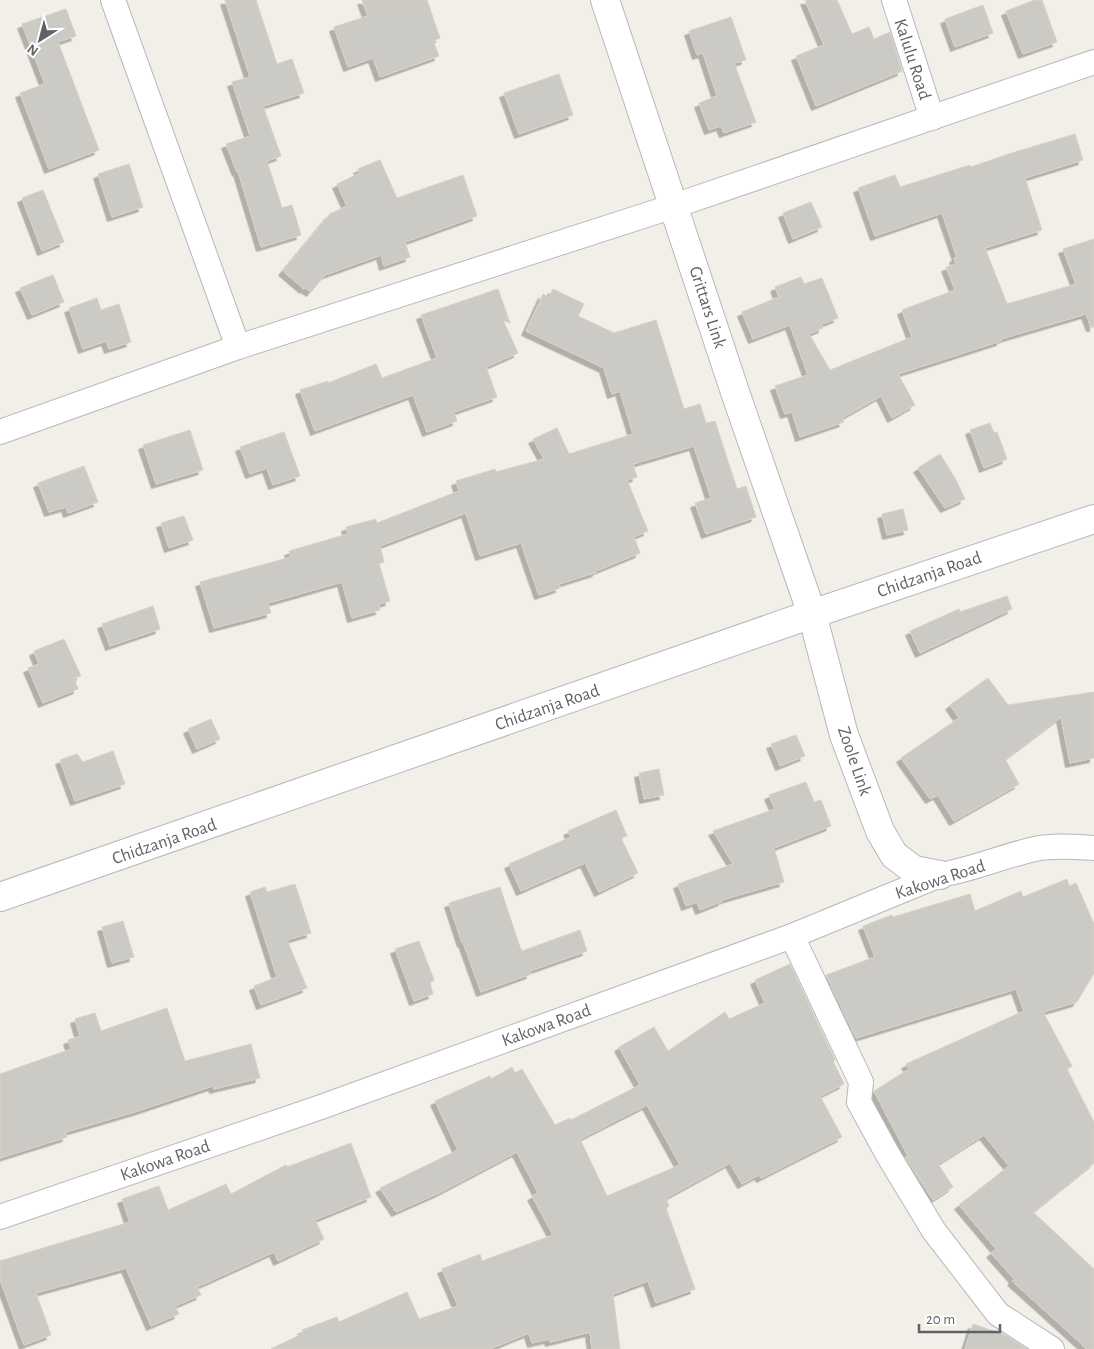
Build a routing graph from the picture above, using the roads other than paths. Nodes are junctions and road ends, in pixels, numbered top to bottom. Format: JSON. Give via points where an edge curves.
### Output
{"nodes":[{"id":1,"x":113,"y":0,"type":"edge"},
{"id":2,"x":605,"y":0,"type":"edge"},
{"id":3,"x":894,"y":0,"type":"edge"},
{"id":4,"x":1094,"y":62,"type":"edge"},
{"id":5,"x":932,"y":118,"type":"junction"},
{"id":6,"x":674,"y":206,"type":"junction"},
{"id":7,"x":238,"y":347,"type":"junction"},
{"id":8,"x":0,"y":432,"type":"edge"},
{"id":9,"x":1094,"y":519,"type":"edge"},
{"id":10,"x":812,"y":614,"type":"junction"},
{"id":11,"x":1094,"y":848,"type":"edge"},
{"id":12,"x":940,"y":875,"type":"junction"},
{"id":13,"x":0,"y":897,"type":"edge"},
{"id":14,"x":792,"y":936,"type":"junction"},
{"id":15,"x":0,"y":1217,"type":"edge"},
{"id":16,"x":1052,"y":1349,"type":"edge"}],
"edges":[{"from":1,"to":7,"type":"street"},
{"from":2,"to":6,"type":"street","name":"Grittars Link"},
{"from":3,"to":5,"type":"street","name":"Kalulu Road"},
{"from":4,"to":5,"type":"street"},
{"from":5,"to":6,"type":"street"},
{"from":6,"to":7,"type":"street"},
{"from":6,"to":10,"type":"street","name":"Grittars Link"},
{"from":7,"to":8,"type":"street"},
{"from":9,"to":10,"type":"street","name":"Chidzanja Road"},
{"from":10,"to":12,"type":"street","name":"Zoole Link","via":[[844,735],[880,831],[894,855],[914,870]]},
{"from":10,"to":13,"type":"street","name":"Chidzanja Road"},
{"from":11,"to":12,"type":"street","name":"Kakowa Road","via":[[1036,849]]},
{"from":12,"to":14,"type":"street","name":"Kakowa Road"},
{"from":14,"to":15,"type":"street","name":"Kakowa Road","via":[[320,1107]]},
{"from":14,"to":16,"type":"street","via":[[861,1082],[859,1102],[934,1231],[998,1314]]}]}
